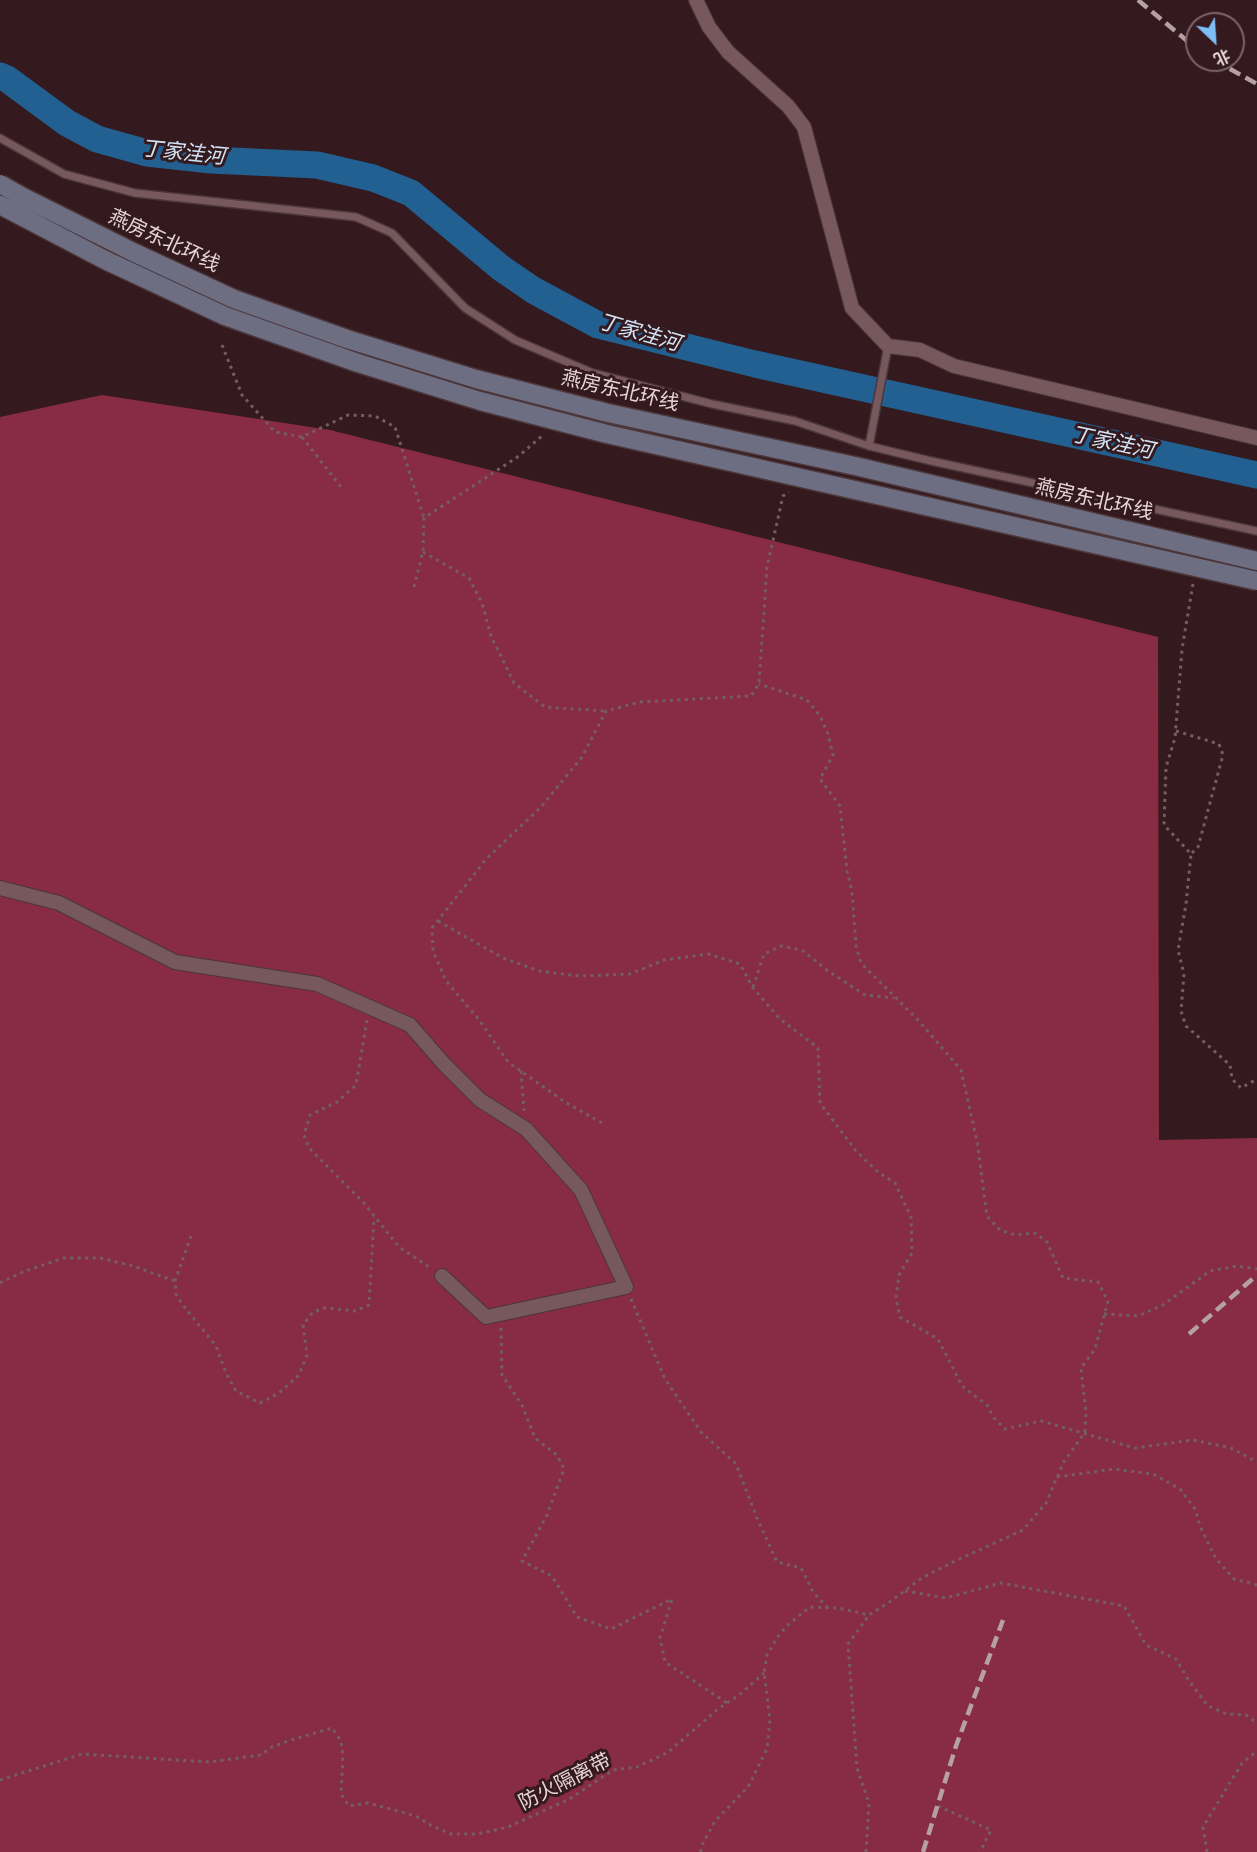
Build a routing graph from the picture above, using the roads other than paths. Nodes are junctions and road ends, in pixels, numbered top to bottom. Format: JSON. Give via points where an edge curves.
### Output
{"nodes":[{"id":1,"x":696,"y":0,"type":"edge"},
{"id":2,"x":0,"y":138,"type":"edge"},
{"id":3,"x":0,"y":184,"type":"edge"},
{"id":4,"x":0,"y":206,"type":"edge"},
{"id":5,"x":888,"y":346,"type":"junction"},
{"id":6,"x":1257,"y":438,"type":"edge"},
{"id":7,"x":869,"y":446,"type":"junction"},
{"id":8,"x":1257,"y":531,"type":"edge"},
{"id":9,"x":1257,"y":561,"type":"edge"},
{"id":10,"x":1257,"y":581,"type":"edge"},
{"id":11,"x":0,"y":888,"type":"edge"},
{"id":12,"x":442,"y":1275,"type":"road end"}],
"edges":[{"from":1,"to":5,"type":"street","via":[[709,27],[728,52],[788,105],[804,127],[852,308]]},
{"from":2,"to":7,"type":"lane","via":[[64,174],[135,193],[356,217],[392,233],[465,308],[514,340],[593,373],[795,421]]},
{"from":3,"to":9,"type":"main road","name":"燕房东北环线","bridge":true,"via":[[234,299],[476,379],[608,413],[855,466]]},
{"from":4,"to":10,"type":"main road","bridge":true,"via":[[225,316],[358,363],[480,400],[631,439]]},
{"from":5,"to":6,"type":"street","via":[[920,350],[954,366]]},
{"from":5,"to":7,"type":"lane"},
{"from":7,"to":8,"type":"lane"},
{"from":11,"to":12,"type":"street","via":[[59,903],[175,962],[317,984],[410,1025],[480,1100],[526,1129],[581,1190],[626,1287],[486,1317]]}]}
